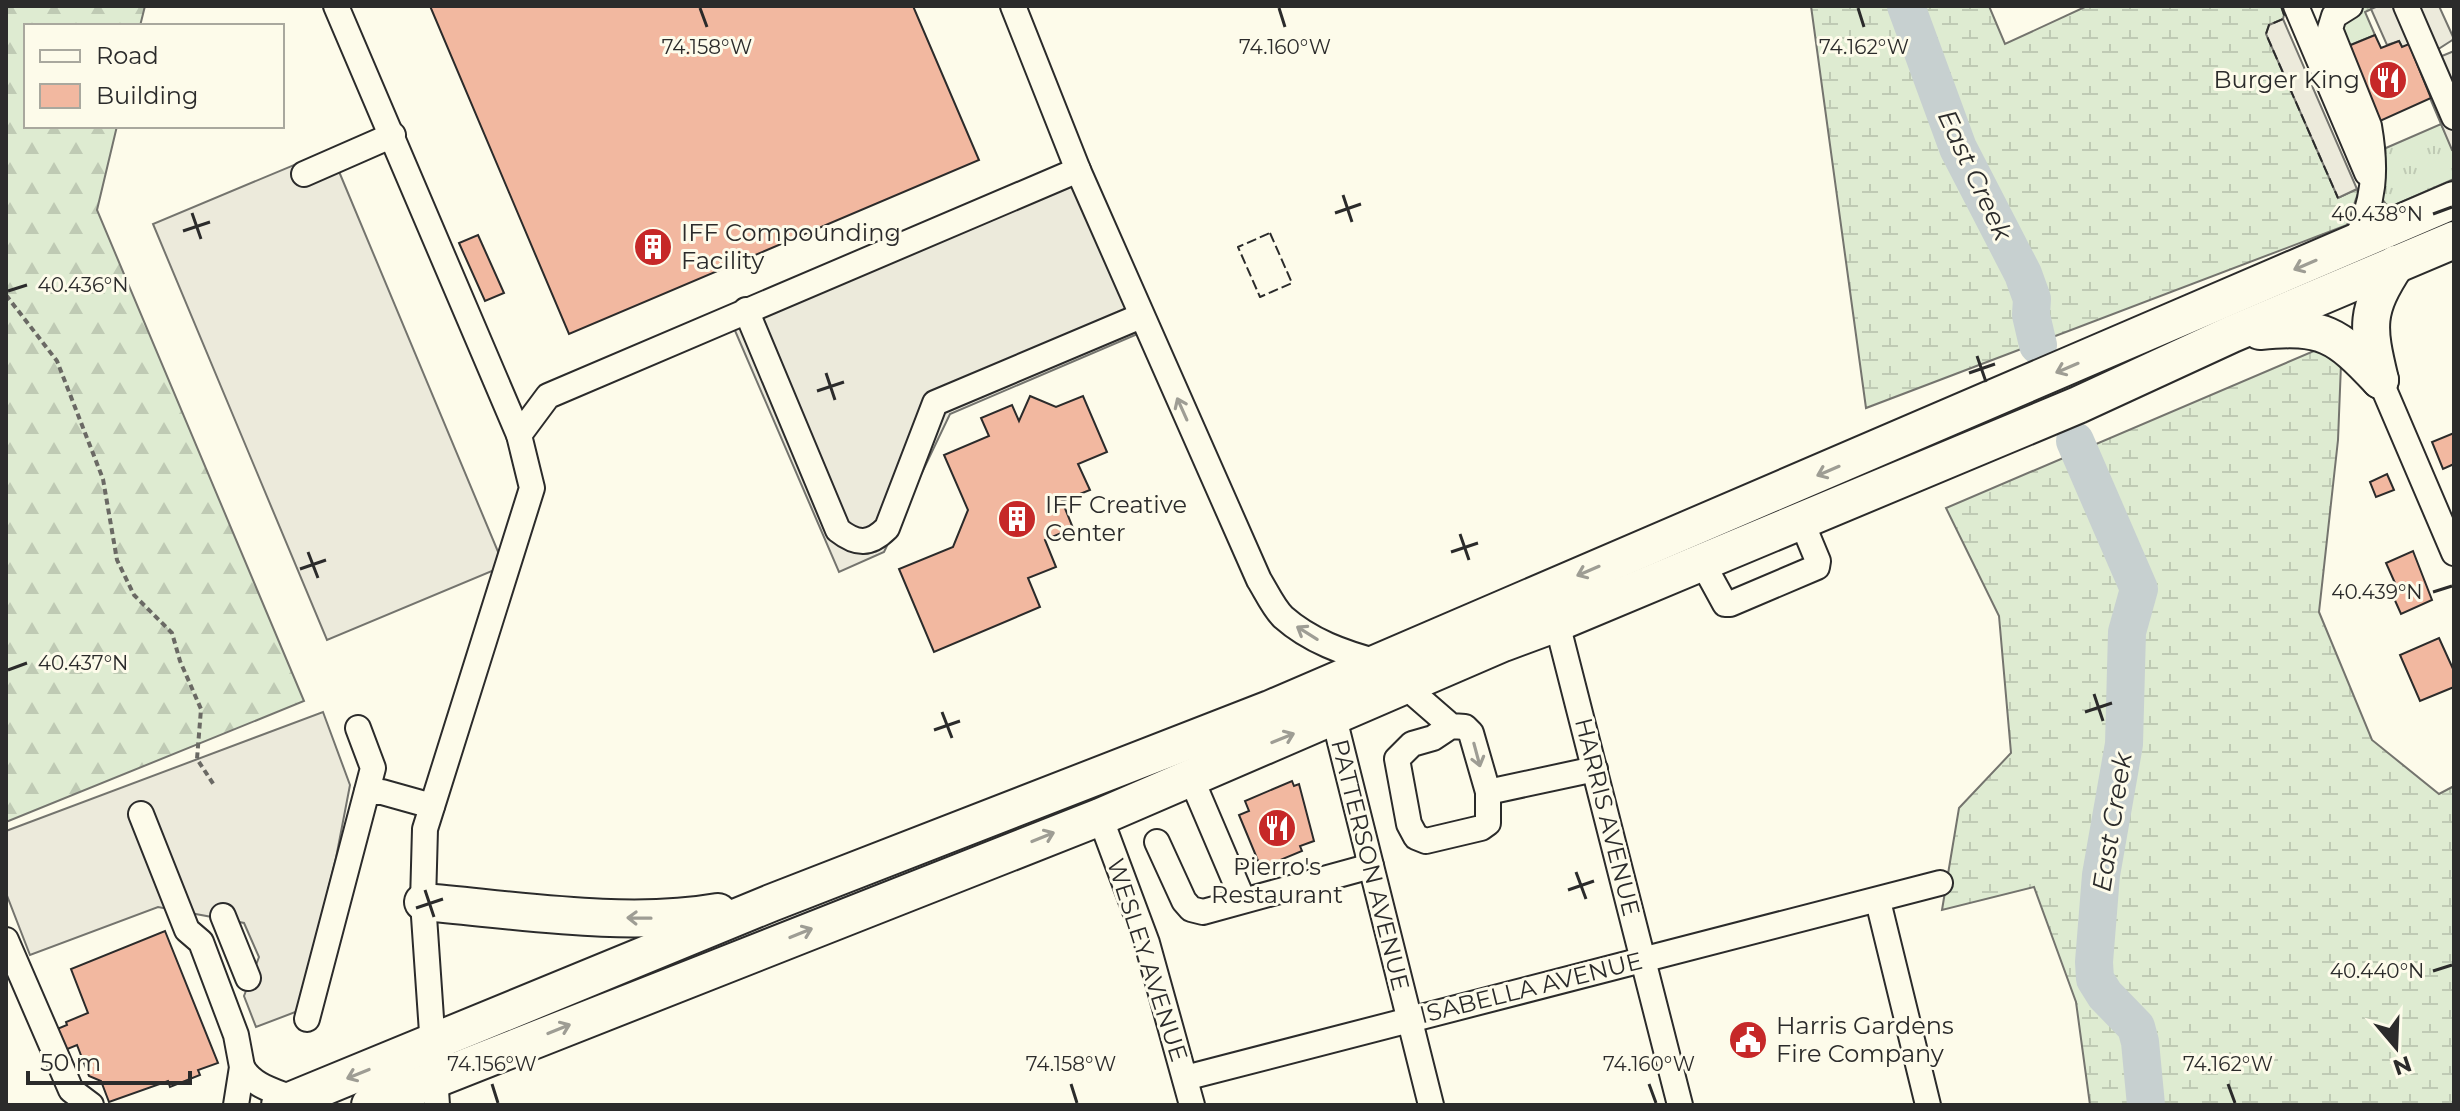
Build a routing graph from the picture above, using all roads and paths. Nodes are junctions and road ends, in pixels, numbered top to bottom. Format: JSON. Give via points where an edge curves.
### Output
{"nodes":[{"id":1,"x":336,"y":6,"type":"edge"},
{"id":2,"x":1013,"y":6,"type":"edge"},
{"id":3,"x":2350,"y":6,"type":"edge"},
{"id":4,"x":2406,"y":6,"type":"edge"},
{"id":5,"x":2303,"y":8,"type":"edge"},
{"id":6,"x":2454,"y":117,"type":"edge"},
{"id":7,"x":393,"y":135,"type":"junction"},
{"id":8,"x":1078,"y":170,"type":"junction"},
{"id":9,"x":304,"y":174,"type":"dead end"},
{"id":10,"x":2372,"y":184,"type":"junction"},
{"id":11,"x":2454,"y":200,"type":"edge"},
{"id":12,"x":2454,"y":240,"type":"edge"},
{"id":13,"x":2355,"y":243,"type":"junction"},
{"id":14,"x":2396,"y":264,"type":"junction"},
{"id":15,"x":6,"y":295,"type":"edge"},
{"id":16,"x":746,"y":310,"type":"junction"},
{"id":17,"x":1141,"y":316,"type":"junction"},
{"id":18,"x":2232,"y":334,"type":"junction"},
{"id":19,"x":2380,"y":380,"type":"junction"},
{"id":20,"x":519,"y":435,"type":"junction"},
{"id":21,"x":2443,"y":496,"type":"edge"},
{"id":22,"x":1801,"y":520,"type":"junction"},
{"id":23,"x":2454,"y":553,"type":"edge"},
{"id":24,"x":1702,"y":562,"type":"junction"},
{"id":25,"x":1557,"y":623,"type":"junction"},
{"id":26,"x":1378,"y":662,"type":"junction"},
{"id":27,"x":1405,"y":686,"type":"junction"},
{"id":28,"x":1334,"y":718,"type":"junction"},
{"id":29,"x":1451,"y":726,"type":"junction"},
{"id":30,"x":358,"y":728,"type":"dead end"},
{"id":31,"x":1595,"y":769,"type":"junction"},
{"id":32,"x":1191,"y":778,"type":"junction"},
{"id":33,"x":214,"y":785,"type":"dead end"},
{"id":34,"x":367,"y":792,"type":"junction"},
{"id":35,"x":1488,"y":792,"type":"junction"},
{"id":36,"x":432,"y":806,"type":"junction"},
{"id":37,"x":141,"y":814,"type":"dead end"},
{"id":38,"x":1100,"y":817,"type":"junction"},
{"id":39,"x":1157,"y":842,"type":"dead end"},
{"id":40,"x":1371,"y":866,"type":"junction"},
{"id":41,"x":1940,"y":883,"type":"dead end"},
{"id":42,"x":1243,"y":900,"type":"junction"},
{"id":43,"x":1878,"y":901,"type":"junction"},
{"id":44,"x":423,"y":902,"type":"junction"},
{"id":45,"x":771,"y":903,"type":"junction"},
{"id":46,"x":223,"y":916,"type":"dead end"},
{"id":47,"x":6,"y":940,"type":"edge"},
{"id":48,"x":1643,"y":959,"type":"junction"},
{"id":49,"x":248,"y":978,"type":"dead end"},
{"id":50,"x":307,"y":1019,"type":"dead end"},
{"id":51,"x":1409,"y":1019,"type":"junction"},
{"id":52,"x":242,"y":1067,"type":"junction"},
{"id":53,"x":434,"y":1076,"type":"edge"},
{"id":54,"x":1185,"y":1078,"type":"junction"},
{"id":55,"x":287,"y":1102,"type":"edge"},
{"id":56,"x":90,"y":1104,"type":"edge"},
{"id":57,"x":236,"y":1105,"type":"edge"},
{"id":58,"x":370,"y":1105,"type":"edge"},
{"id":59,"x":1192,"y":1105,"type":"edge"},
{"id":60,"x":1431,"y":1105,"type":"edge"},
{"id":61,"x":1680,"y":1105,"type":"edge"},
{"id":62,"x":1928,"y":1105,"type":"edge"}],
"edges":[{"from":1,"to":7,"type":"street"},
{"from":2,"to":8,"type":"street"},
{"from":3,"to":10,"type":"street","via":[[2334,16],[2330,29],[2369,126]]},
{"from":4,"to":6,"type":"street"},
{"from":5,"to":10,"type":"street"},
{"from":7,"to":9,"type":"street"},
{"from":7,"to":20,"type":"street"},
{"from":8,"to":16,"type":"street"},
{"from":8,"to":17,"type":"street"},
{"from":10,"to":13,"type":"street","via":[[2368,215]]},
{"from":11,"to":13,"type":"highway"},
{"from":12,"to":14,"type":"highway"},
{"from":13,"to":26,"type":"highway","one_way":true},
{"from":14,"to":18,"type":"highway"},
{"from":14,"to":19,"type":"highway","via":[[2380,288],[2370,321]]},
{"from":15,"to":33,"type":"path","via":[[57,361],[103,479],[117,560],[134,595],[172,633],[201,709],[197,759]]},
{"from":16,"to":17,"type":"street","via":[[838,530],[861,542],[877,538],[887,528],[935,403]]},
{"from":16,"to":20,"type":"street","via":[[548,396]]},
{"from":26,"to":17,"type":"street","one_way":true,"via":[[1342,652],[1280,615],[1259,580]]},
{"from":18,"to":19,"type":"highway","via":[[2307,329],[2325,333],[2345,344]]},
{"from":18,"to":22,"type":"highway","via":[[2078,405]]},
{"from":19,"to":21,"type":"street"},
{"from":20,"to":36,"type":"street","via":[[532,488]]},
{"from":21,"to":23,"type":"street"},
{"from":22,"to":24,"type":"highway"},
{"from":22,"to":24,"type":"street","via":[[1817,567],[1730,604],[1725,604]]},
{"from":24,"to":25,"type":"highway"},
{"from":25,"to":27,"type":"highway"},
{"from":25,"to":31,"type":"street","name":"HARRIS AVENUE"},
{"from":26,"to":45,"type":"highway"},
{"from":27,"to":28,"type":"highway"},
{"from":27,"to":29,"type":"street"},
{"from":32,"to":28,"type":"highway","one_way":true},
{"from":28,"to":40,"type":"street","name":"PATTERSON AVENUE"},
{"from":29,"to":35,"type":"street","one_way":true,"via":[[1471,733]]},
{"from":29,"to":35,"type":"street","via":[[1412,744],[1397,759],[1416,837],[1426,841],[1481,828],[1488,823]]},
{"from":30,"to":34,"type":"street","via":[[373,768]]},
{"from":31,"to":35,"type":"street"},
{"from":31,"to":48,"type":"street","name":"HARRIS AVENUE"},
{"from":32,"to":38,"type":"highway"},
{"from":32,"to":42,"type":"street"},
{"from":34,"to":36,"type":"street"},
{"from":34,"to":50,"type":"street"},
{"from":36,"to":44,"type":"street","via":[[425,829]]},
{"from":37,"to":52,"type":"street","via":[[187,930],[201,942],[236,1035]]},
{"from":53,"to":38,"type":"highway","one_way":true},
{"from":38,"to":54,"type":"street","name":"WESLEY AVENUE","via":[[1147,943]]},
{"from":39,"to":42,"type":"street","via":[[1191,909],[1203,912]]},
{"from":40,"to":42,"type":"street"},
{"from":40,"to":51,"type":"street","name":"PATTERSON AVENUE"},
{"from":41,"to":43,"type":"street","name":"ISABELLA AVENUE"},
{"from":43,"to":48,"type":"street","name":"ISABELLA AVENUE"},
{"from":43,"to":62,"type":"street"},
{"from":45,"to":44,"type":"highway","one_way":true,"via":[[682,918]]},
{"from":44,"to":53,"type":"street"},
{"from":45,"to":53,"type":"highway"},
{"from":46,"to":49,"type":"street"},
{"from":47,"to":56,"type":"street","via":[[71,1090]]},
{"from":48,"to":51,"type":"street","name":"ISABELLA AVENUE"},
{"from":48,"to":61,"type":"street","name":"HARRIS AVENUE"},
{"from":51,"to":54,"type":"street","name":"ISABELLA AVENUE"},
{"from":51,"to":60,"type":"street","name":"PATTERSON AVENUE"},
{"from":52,"to":55,"type":"street"},
{"from":52,"to":57,"type":"street"},
{"from":53,"to":55,"type":"highway","one_way":true},
{"from":53,"to":58,"type":"highway"},
{"from":54,"to":59,"type":"street","name":"WESLEY AVENUE"}]}
